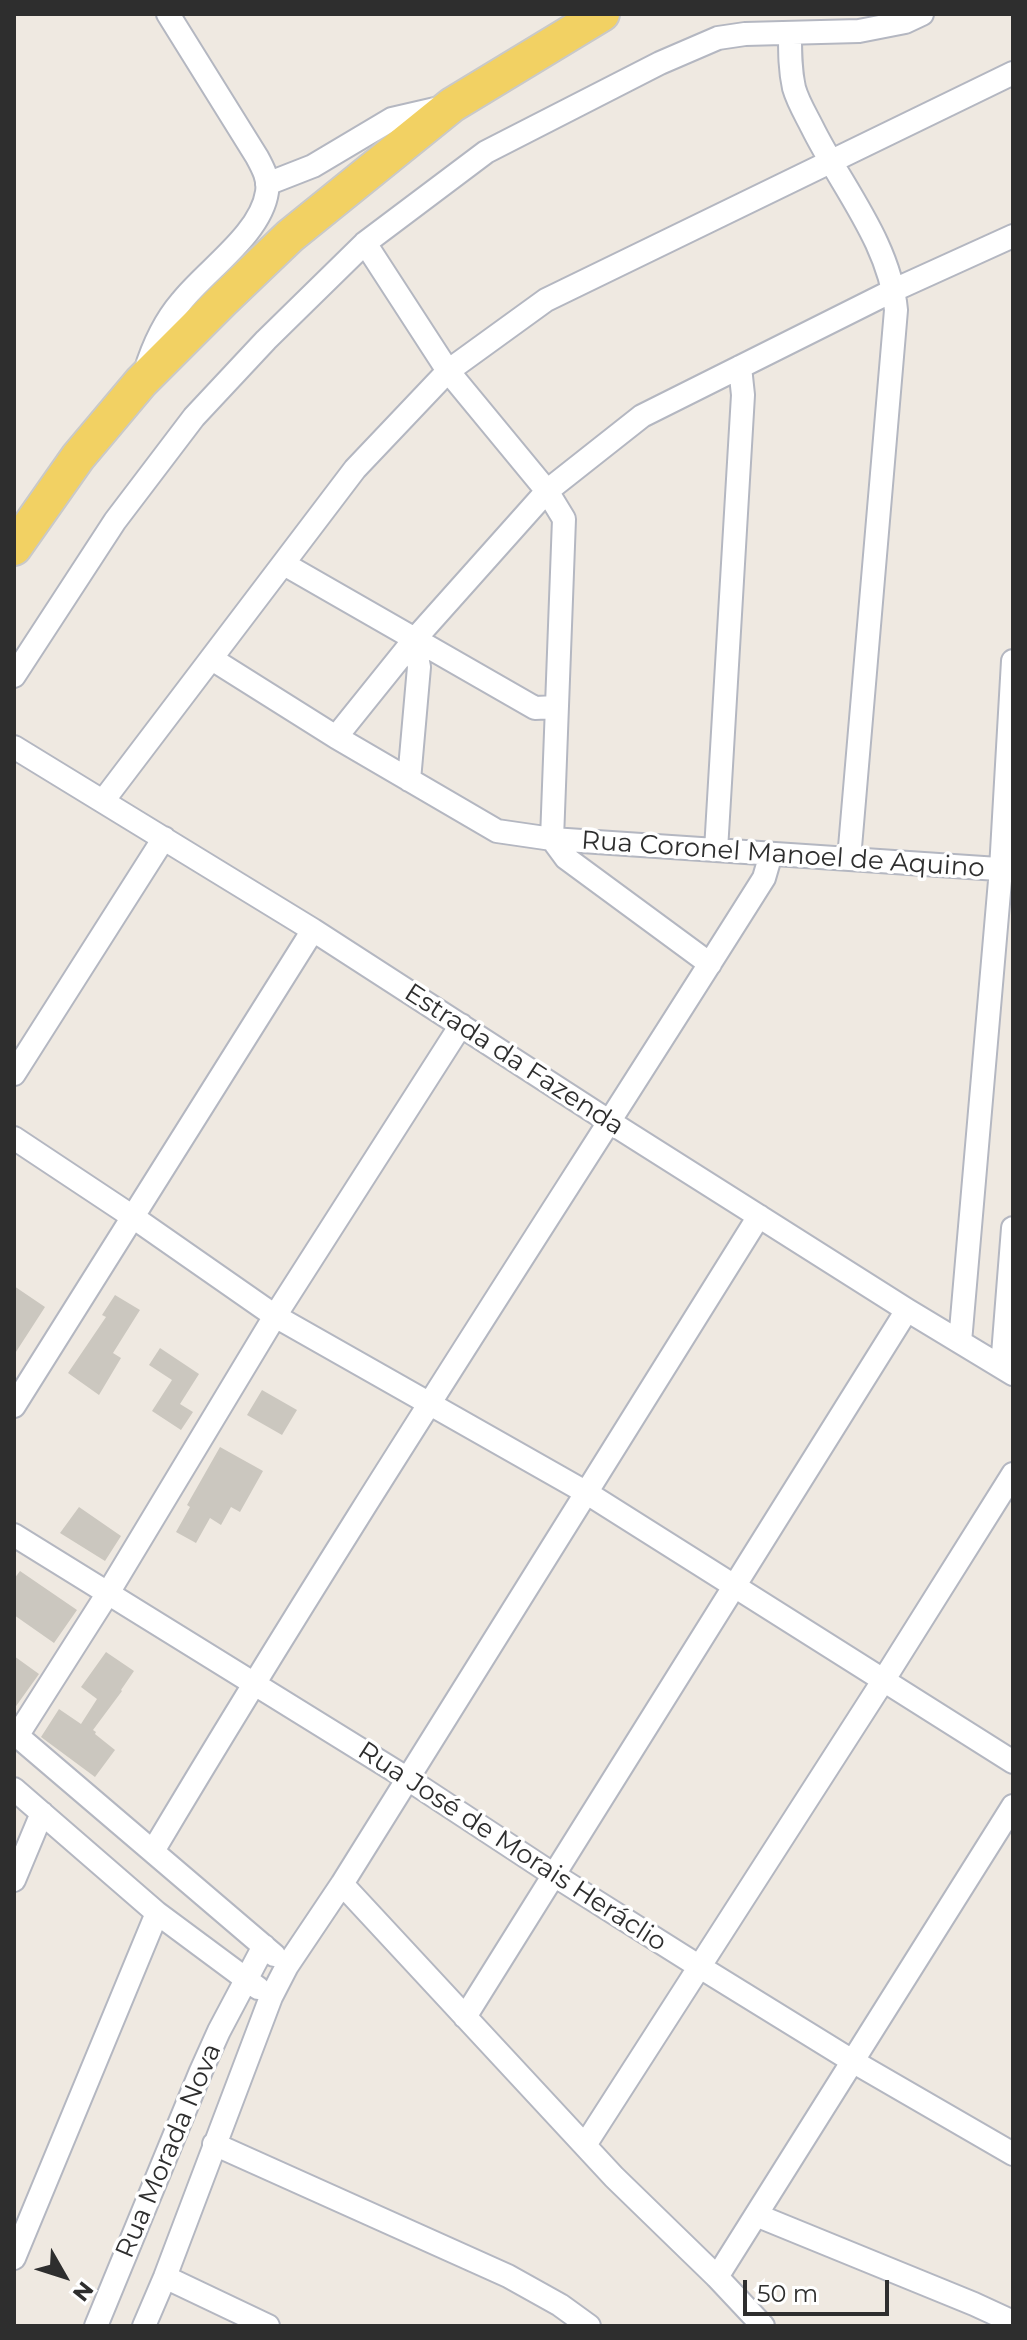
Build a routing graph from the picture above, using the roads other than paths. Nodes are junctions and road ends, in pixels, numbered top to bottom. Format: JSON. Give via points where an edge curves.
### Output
{"nodes":[{"id":1,"x":168,"y":14,"type":"edge"},
{"id":2,"x":602,"y":14,"type":"edge"},
{"id":3,"x":922,"y":14,"type":"edge"},
{"id":4,"x":790,"y":34,"type":"junction"},
{"id":5,"x":1013,"y":73,"type":"edge"},
{"id":6,"x":452,"y":105,"type":"junction"},
{"id":7,"x":829,"y":161,"type":"junction"},
{"id":8,"x":267,"y":184,"type":"junction"},
{"id":9,"x":1013,"y":236,"type":"edge"},
{"id":10,"x":365,"y":243,"type":"junction"},
{"id":11,"x":894,"y":290,"type":"junction"},
{"id":12,"x":740,"y":367,"type":"junction"},
{"id":13,"x":448,"y":371,"type":"junction"},
{"id":14,"x":141,"y":382,"type":"junction"},
{"id":15,"x":547,"y":491,"type":"junction"},
{"id":16,"x":14,"y":548,"type":"edge"},
{"id":17,"x":284,"y":564,"type":"junction"},
{"id":18,"x":414,"y":640,"type":"junction"},
{"id":19,"x":212,"y":659,"type":"junction"},
{"id":20,"x":1013,"y":661,"type":"edge"},
{"id":21,"x":14,"y":676,"type":"edge"},
{"id":22,"x":557,"y":707,"type":"junction"},
{"id":23,"x":336,"y":737,"type":"junction"},
{"id":24,"x":14,"y":747,"type":"edge"},
{"id":25,"x":409,"y":780,"type":"junction"},
{"id":26,"x":103,"y":801,"type":"junction"},
{"id":27,"x":164,"y":838,"type":"junction"},
{"id":28,"x":552,"y":839,"type":"junction"},
{"id":29,"x":716,"y":850,"type":"junction"},
{"id":30,"x":771,"y":854,"type":"junction"},
{"id":31,"x":849,"y":859,"type":"junction"},
{"id":32,"x":1007,"y":870,"type":"edge"},
{"id":33,"x":313,"y":930,"type":"junction"},
{"id":34,"x":710,"y":964,"type":"junction"},
{"id":35,"x":461,"y":1025,"type":"junction"},
{"id":36,"x":14,"y":1074,"type":"edge"},
{"id":37,"x":610,"y":1122,"type":"junction"},
{"id":38,"x":14,"y":1138,"type":"edge"},
{"id":39,"x":759,"y":1216,"type":"junction"},
{"id":40,"x":133,"y":1217,"type":"junction"},
{"id":41,"x":1013,"y":1228,"type":"edge"},
{"id":42,"x":907,"y":1310,"type":"junction"},
{"id":43,"x":275,"y":1316,"type":"junction"},
{"id":44,"x":960,"y":1342,"type":"junction"},
{"id":45,"x":1007,"y":1370,"type":"edge"},
{"id":46,"x":428,"y":1404,"type":"junction"},
{"id":47,"x":14,"y":1406,"type":"edge"},
{"id":48,"x":1013,"y":1474,"type":"edge"},
{"id":49,"x":587,"y":1493,"type":"junction"},
{"id":50,"x":14,"y":1535,"type":"edge"},
{"id":51,"x":734,"y":1586,"type":"junction"},
{"id":52,"x":108,"y":1593,"type":"junction"},
{"id":53,"x":883,"y":1681,"type":"junction"},
{"id":54,"x":253,"y":1683,"type":"junction"},
{"id":55,"x":16,"y":1735,"type":"edge"},
{"id":56,"x":1013,"y":1762,"type":"edge"},
{"id":57,"x":408,"y":1779,"type":"junction"},
{"id":58,"x":14,"y":1789,"type":"edge"},
{"id":59,"x":1013,"y":1806,"type":"edge"},
{"id":60,"x":42,"y":1813,"type":"junction"},
{"id":61,"x":153,"y":1851,"type":"junction"},
{"id":62,"x":554,"y":1875,"type":"junction"},
{"id":63,"x":14,"y":1880,"type":"edge"},
{"id":64,"x":342,"y":1884,"type":"junction"},
{"id":65,"x":157,"y":1913,"type":"junction"},
{"id":66,"x":264,"y":1946,"type":"junction"},
{"id":67,"x":287,"y":1966,"type":"junction"},
{"id":68,"x":700,"y":1967,"type":"junction"},
{"id":69,"x":246,"y":1979,"type":"junction"},
{"id":70,"x":271,"y":1997,"type":"junction"},
{"id":71,"x":465,"y":2017,"type":"junction"},
{"id":72,"x":854,"y":2062,"type":"junction"},
{"id":73,"x":214,"y":2144,"type":"junction"},
{"id":74,"x":585,"y":2145,"type":"junction"},
{"id":75,"x":1010,"y":2146,"type":"edge"},
{"id":76,"x":756,"y":2215,"type":"junction"},
{"id":77,"x":14,"y":2258,"type":"edge"},
{"id":78,"x":165,"y":2277,"type":"junction"},
{"id":79,"x":717,"y":2277,"type":"junction"},
{"id":80,"x":1013,"y":2322,"type":"edge"},
{"id":81,"x":96,"y":2326,"type":"edge"},
{"id":82,"x":144,"y":2326,"type":"edge"},
{"id":83,"x":268,"y":2326,"type":"edge"},
{"id":84,"x":589,"y":2326,"type":"edge"},
{"id":85,"x":763,"y":2326,"type":"edge"}],
"edges":[{"from":1,"to":8,"type":"street","via":[[257,157]]},
{"from":2,"to":6,"type":"main road"},
{"from":3,"to":4,"type":"street","via":[[859,31]]},
{"from":4,"to":7,"type":"street","via":[[795,92]]},
{"from":4,"to":10,"type":"street","via":[[718,38],[660,63],[486,152]]},
{"from":5,"to":7,"type":"street"},
{"from":6,"to":8,"type":"street","via":[[392,119],[313,166]]},
{"from":6,"to":14,"type":"main road","via":[[290,236]]},
{"from":7,"to":11,"type":"street","via":[[862,216]]},
{"from":7,"to":13,"type":"street","via":[[546,300]]},
{"from":8,"to":14,"type":"street","via":[[257,219],[167,321]]},
{"from":9,"to":11,"type":"street"},
{"from":10,"to":13,"type":"street"},
{"from":10,"to":21,"type":"street","via":[[194,417],[115,521]]},
{"from":11,"to":12,"type":"street"},
{"from":11,"to":31,"type":"street"},
{"from":12,"to":15,"type":"street","via":[[642,416]]},
{"from":12,"to":29,"type":"street","via":[[743,395]]},
{"from":13,"to":15,"type":"street"},
{"from":13,"to":17,"type":"street","via":[[355,469]]},
{"from":14,"to":16,"type":"main road","via":[[78,457]]},
{"from":15,"to":18,"type":"street"},
{"from":15,"to":22,"type":"street","via":[[564,519]]},
{"from":17,"to":18,"type":"street"},
{"from":17,"to":19,"type":"street"},
{"from":18,"to":22,"type":"street","via":[[535,708]]},
{"from":18,"to":23,"type":"street"},
{"from":18,"to":25,"type":"street","via":[[419,667]]},
{"from":19,"to":23,"type":"street","name":"Rua Coronel Manoel de Aquino"},
{"from":19,"to":26,"type":"street"},
{"from":20,"to":32,"type":"street"},
{"from":22,"to":28,"type":"street"},
{"from":23,"to":25,"type":"street","name":"Rua Coronel Manoel de Aquino"},
{"from":24,"to":26,"type":"street","name":"Estrada da Fazenda"},
{"from":25,"to":28,"type":"street","name":"Rua Coronel Manoel de Aquino","via":[[497,831]]},
{"from":26,"to":27,"type":"street","name":"Estrada da Fazenda"},
{"from":27,"to":33,"type":"street","name":"Estrada da Fazenda"},
{"from":27,"to":36,"type":"street"},
{"from":28,"to":29,"type":"street","name":"Rua Coronel Manoel de Aquino"},
{"from":28,"to":34,"type":"street","via":[[566,858]]},
{"from":29,"to":30,"type":"street","name":"Rua Coronel Manoel de Aquino"},
{"from":30,"to":31,"type":"street","name":"Rua Coronel Manoel de Aquino"},
{"from":30,"to":34,"type":"street","via":[[764,878]]},
{"from":31,"to":32,"type":"street","name":"Rua Coronel Manoel de Aquino"},
{"from":32,"to":44,"type":"street"},
{"from":33,"to":35,"type":"street","name":"Estrada da Fazenda"},
{"from":33,"to":40,"type":"street"},
{"from":34,"to":37,"type":"street"},
{"from":35,"to":37,"type":"street","name":"Estrada da Fazenda"},
{"from":35,"to":43,"type":"street"},
{"from":37,"to":39,"type":"street","name":"Estrada da Fazenda"},
{"from":37,"to":46,"type":"street"},
{"from":38,"to":40,"type":"street"},
{"from":39,"to":42,"type":"street","name":"Estrada da Fazenda"},
{"from":39,"to":49,"type":"street"},
{"from":40,"to":43,"type":"street"},
{"from":40,"to":47,"type":"street"},
{"from":41,"to":45,"type":"street"},
{"from":42,"to":44,"type":"street","name":"Estrada da Fazenda"},
{"from":42,"to":51,"type":"street"},
{"from":43,"to":46,"type":"street"},
{"from":43,"to":52,"type":"street"},
{"from":44,"to":45,"type":"street","name":"Estrada da Fazenda"},
{"from":46,"to":49,"type":"street"},
{"from":46,"to":54,"type":"street"},
{"from":48,"to":53,"type":"street"},
{"from":49,"to":51,"type":"street"},
{"from":49,"to":57,"type":"street"},
{"from":50,"to":52,"type":"street","name":"Rua José de Morais Heráclio"},
{"from":51,"to":53,"type":"street"},
{"from":51,"to":62,"type":"street"},
{"from":52,"to":54,"type":"street","name":"Rua José de Morais Heráclio"},
{"from":52,"to":55,"type":"street"},
{"from":53,"to":56,"type":"street"},
{"from":53,"to":68,"type":"street"},
{"from":54,"to":57,"type":"street","name":"Rua José de Morais Heráclio"},
{"from":54,"to":61,"type":"street"},
{"from":55,"to":61,"type":"street"},
{"from":57,"to":62,"type":"street","name":"Rua José de Morais Heráclio"},
{"from":57,"to":64,"type":"street"},
{"from":58,"to":60,"type":"street"},
{"from":59,"to":72,"type":"street"},
{"from":60,"to":63,"type":"street"},
{"from":60,"to":65,"type":"street"},
{"from":61,"to":66,"type":"street"},
{"from":62,"to":68,"type":"street","name":"Rua José de Morais Heráclio"},
{"from":62,"to":71,"type":"street"},
{"from":64,"to":67,"type":"street"},
{"from":64,"to":71,"type":"street"},
{"from":65,"to":69,"type":"street"},
{"from":65,"to":77,"type":"street"},
{"from":66,"to":67,"type":"street"},
{"from":66,"to":69,"type":"street","name":"Rua Morada Nova"},
{"from":67,"to":70,"type":"street"},
{"from":68,"to":72,"type":"street","name":"Rua José de Morais Heráclio"},
{"from":68,"to":74,"type":"street"},
{"from":69,"to":70,"type":"street"},
{"from":69,"to":81,"type":"street","name":"Rua Morada Nova","via":[[201,2071]]},
{"from":70,"to":73,"type":"street"},
{"from":71,"to":74,"type":"street"},
{"from":72,"to":75,"type":"street","name":"Rua José de Morais Heráclio"},
{"from":72,"to":76,"type":"street"},
{"from":73,"to":78,"type":"street"},
{"from":73,"to":84,"type":"street","via":[[508,2276]]},
{"from":74,"to":79,"type":"street"},
{"from":76,"to":79,"type":"street"},
{"from":76,"to":80,"type":"street"},
{"from":78,"to":82,"type":"street"},
{"from":78,"to":83,"type":"street"},
{"from":79,"to":85,"type":"street"}]}
